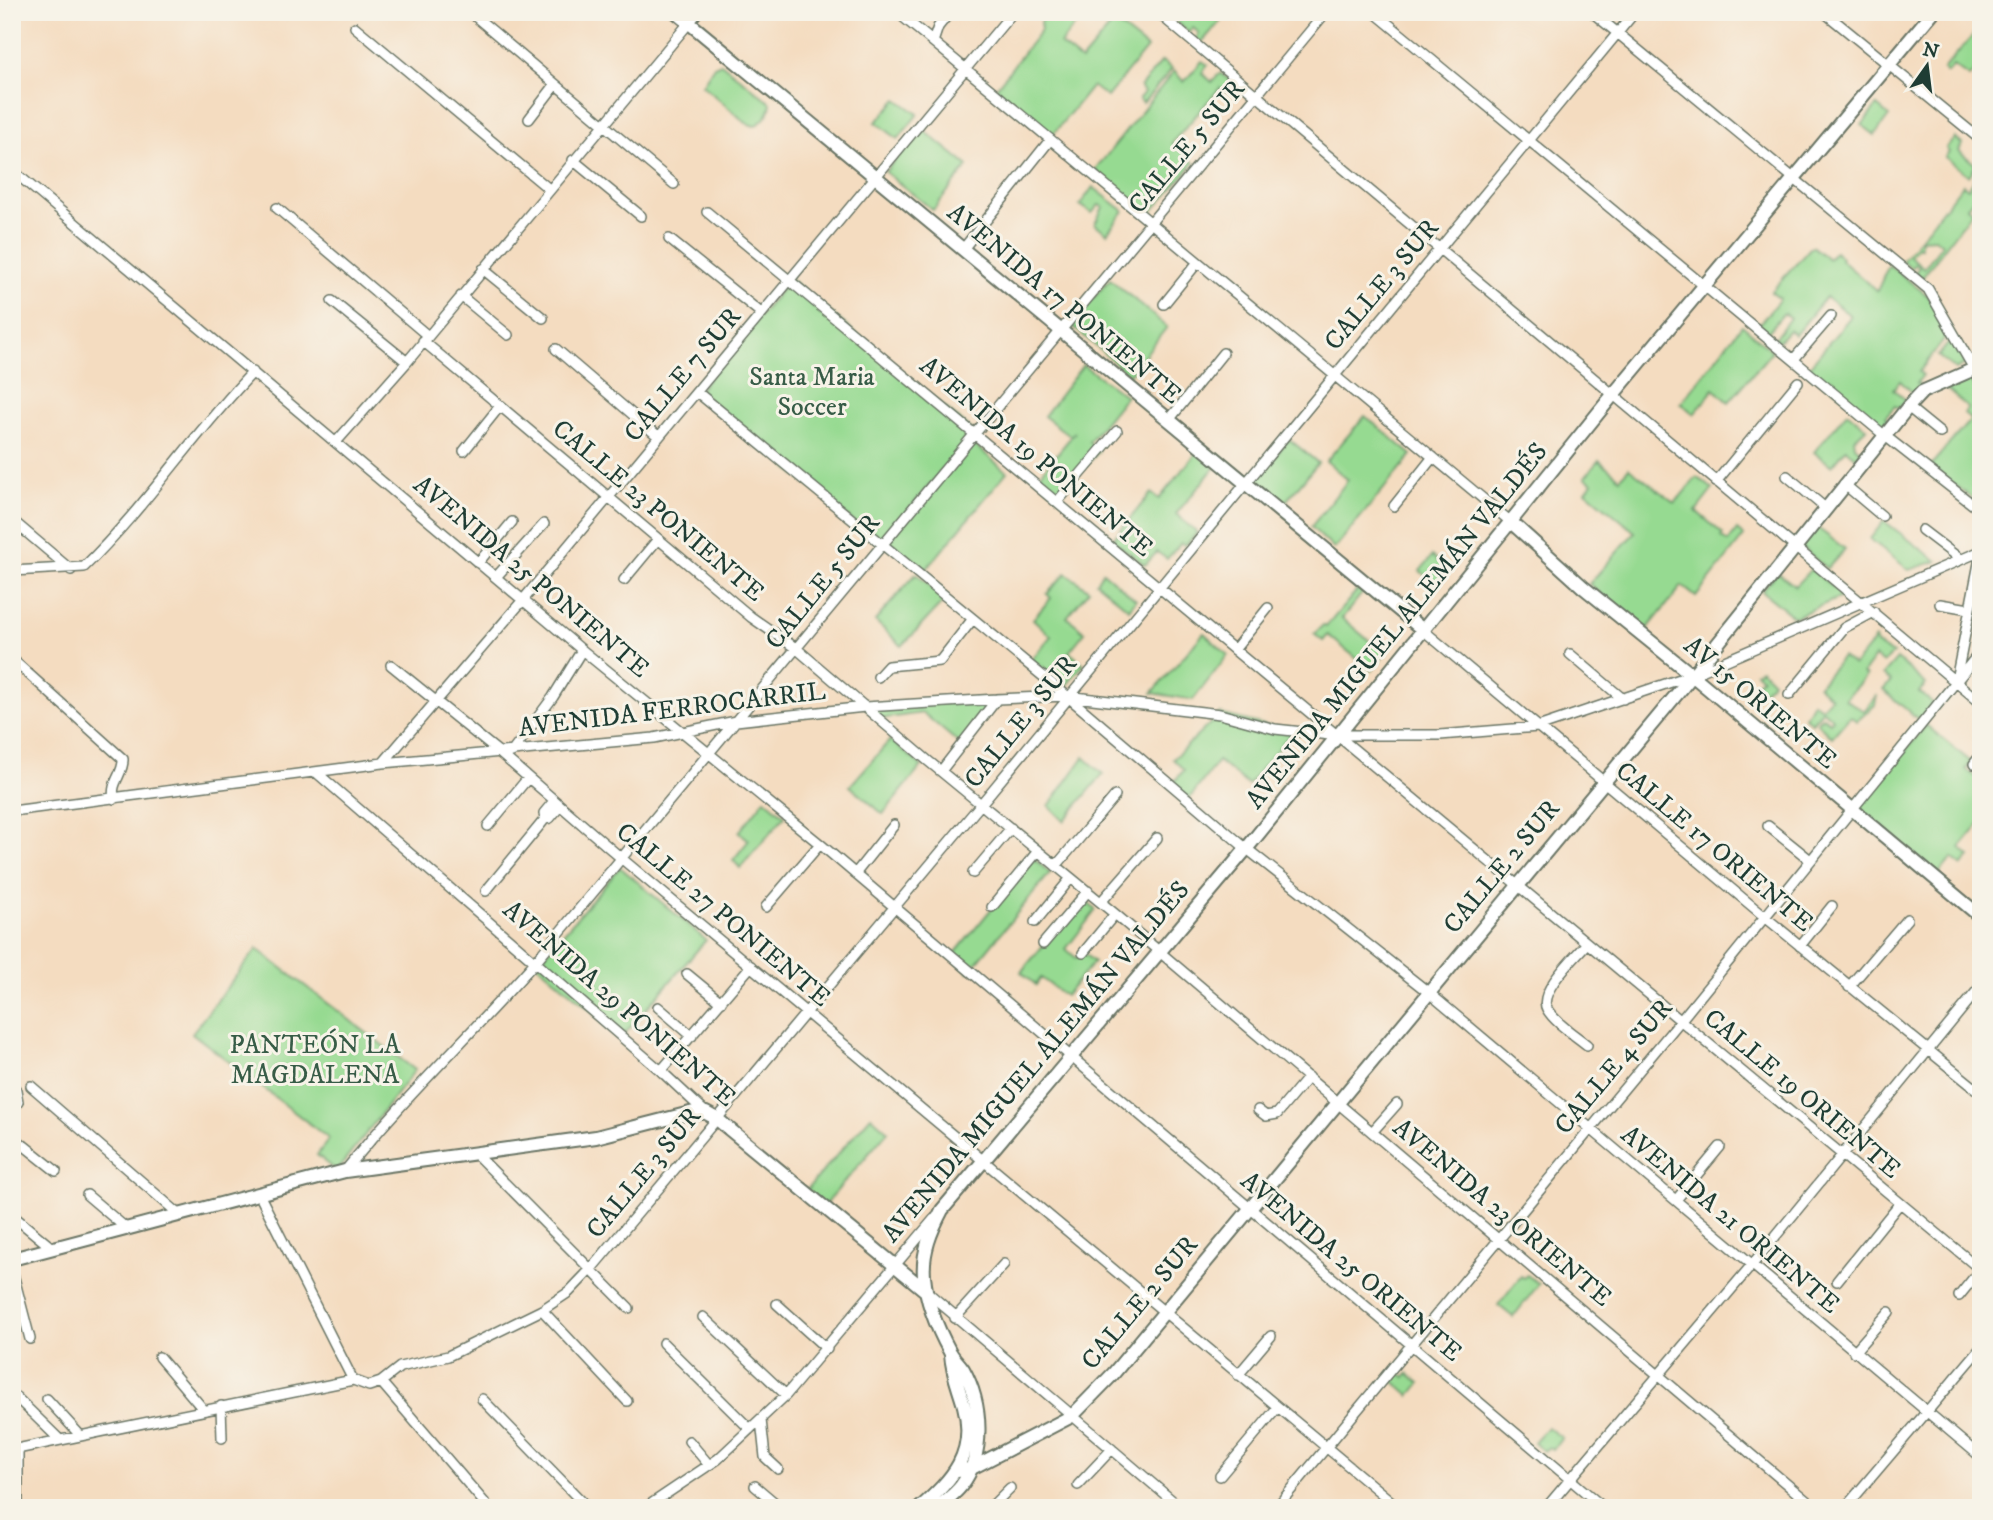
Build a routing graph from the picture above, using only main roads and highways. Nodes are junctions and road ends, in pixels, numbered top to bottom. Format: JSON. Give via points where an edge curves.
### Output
{"nodes":[{"id":1,"x":676,"y":12,"type":"edge"},
{"id":2,"x":1933,"y":12,"type":"edge"},
{"id":3,"x":1979,"y":372,"type":"edge"},
{"id":4,"x":1511,"y":522,"type":"junction"},
{"id":5,"x":1423,"y":630,"type":"junction"},
{"id":6,"x":1692,"y":674,"type":"junction"},
{"id":7,"x":1981,"y":917,"type":"edge"},
{"id":8,"x":12,"y":1259,"type":"edge"},
{"id":9,"x":926,"y":1291,"type":"junction"},
{"id":10,"x":964,"y":1470,"type":"junction"},
{"id":11,"x":920,"y":1508,"type":"edge"},
{"id":12,"x":937,"y":1508,"type":"edge"}],
"edges":[{"from":1,"to":5,"type":"main road","name":"AVENIDA 17 PONIENTE"},
{"from":2,"to":4,"type":"main road","name":"AVENIDA MIGUEL ALEMÁN VALDÉS"},
{"from":3,"to":6,"type":"main road","name":"CALLE 2 SUR","via":[[1922,392]]},
{"from":4,"to":5,"type":"main road","name":"AVENIDA MIGUEL ALEMÁN VALDÉS"},
{"from":4,"to":6,"type":"main road","name":"AV 15 ORIENTE"},
{"from":5,"to":9,"type":"main road","name":"AVENIDA MIGUEL ALEMÁN VALDÉS","via":[[1247,848],[942,1210],[927,1242]]},
{"from":6,"to":7,"type":"main road","name":"AV 15 ORIENTE"},
{"from":6,"to":10,"type":"main road","name":"CALLE 2 SUR","via":[[1113,1374],[1072,1416]]},
{"from":8,"to":9,"type":"main road","name":"AVENIDA 29 PONIENTE","via":[[345,1171],[596,1136],[694,1112],[711,1116]]},
{"from":9,"to":10,"type":"main road","via":[[951,1354],[963,1369],[979,1419],[979,1437]]},
{"from":10,"to":11,"type":"main road"},
{"from":10,"to":12,"type":"main road","via":[[961,1486]]}]}
